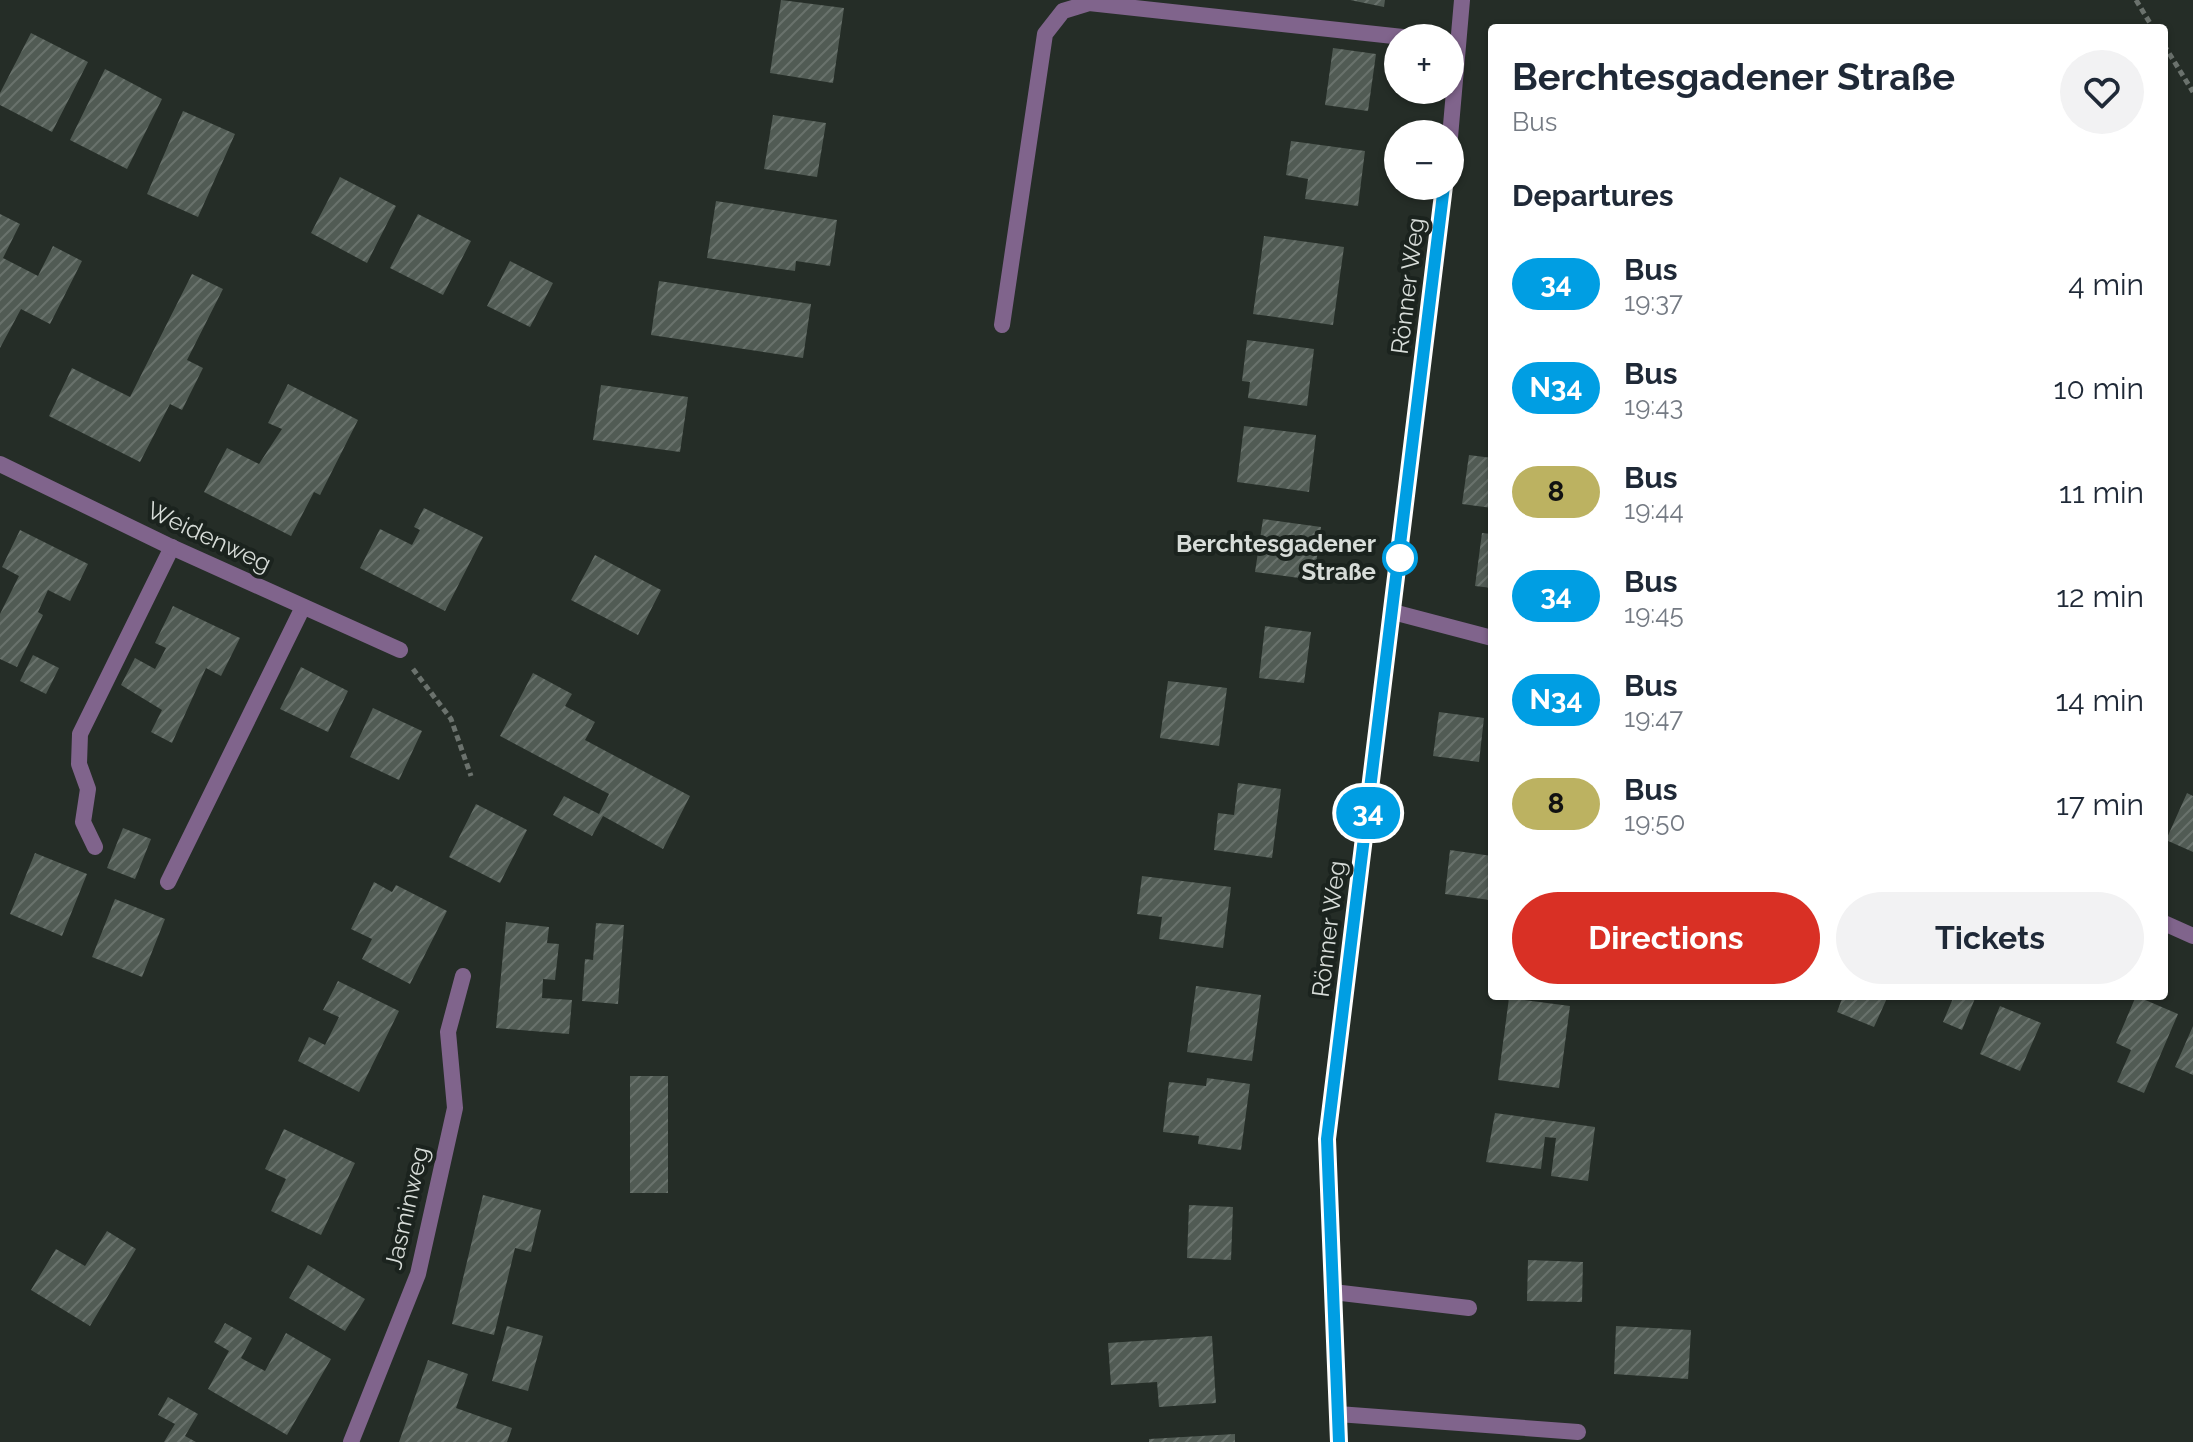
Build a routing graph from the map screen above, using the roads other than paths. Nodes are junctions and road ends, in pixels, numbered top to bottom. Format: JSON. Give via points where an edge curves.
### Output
{"nodes":[{"id":1,"x":1462,"y":0,"type":"edge"},
{"id":2,"x":1459,"y":24,"type":"edge"},
{"id":3,"x":1384,"y":35,"type":"edge"},
{"id":4,"x":1442,"y":200,"type":"edge"},
{"id":5,"x":1002,"y":325,"type":"dead end"},
{"id":6,"x":0,"y":464,"type":"edge"},
{"id":7,"x":172,"y":547,"type":"junction"},
{"id":8,"x":303,"y":607,"type":"junction"},
{"id":9,"x":1393,"y":612,"type":"junction"},
{"id":10,"x":1488,"y":637,"type":"edge"},
{"id":11,"x":400,"y":650,"type":"road end"},
{"id":12,"x":95,"y":847,"type":"dead end"},
{"id":13,"x":168,"y":882,"type":"dead end"},
{"id":14,"x":2168,"y":925,"type":"edge"},
{"id":15,"x":2193,"y":936,"type":"edge"},
{"id":16,"x":463,"y":976,"type":"dead end"},
{"id":17,"x":1333,"y":1292,"type":"junction"},
{"id":18,"x":1469,"y":1308,"type":"dead end"},
{"id":19,"x":1338,"y":1414,"type":"junction"},
{"id":20,"x":1578,"y":1432,"type":"dead end"},
{"id":21,"x":351,"y":1442,"type":"edge"},
{"id":22,"x":1339,"y":1442,"type":"edge"}],
"edges":[{"from":1,"to":2,"type":"street"},
{"from":3,"to":5,"type":"street","via":[[1089,3],[1063,11],[1045,34]]},
{"from":4,"to":9,"type":"street","name":"Rönner Weg"},
{"from":6,"to":7,"type":"street","name":"Weidenweg"},
{"from":7,"to":8,"type":"street","name":"Weidenweg"},
{"from":7,"to":12,"type":"street","via":[[80,734],[79,764],[88,789],[83,822]]},
{"from":8,"to":11,"type":"street","name":"Weidenweg"},
{"from":8,"to":13,"type":"street"},
{"from":9,"to":10,"type":"street"},
{"from":9,"to":17,"type":"street","name":"Rönner Weg","via":[[1327,1139]]},
{"from":14,"to":15,"type":"street"},
{"from":16,"to":21,"type":"street","name":"Jasminweg","via":[[448,1032],[455,1108],[418,1274]]},
{"from":17,"to":18,"type":"street"},
{"from":17,"to":19,"type":"street","name":"Rönner Weg"},
{"from":19,"to":20,"type":"street"},
{"from":19,"to":22,"type":"street","name":"Rönner Weg"}]}
